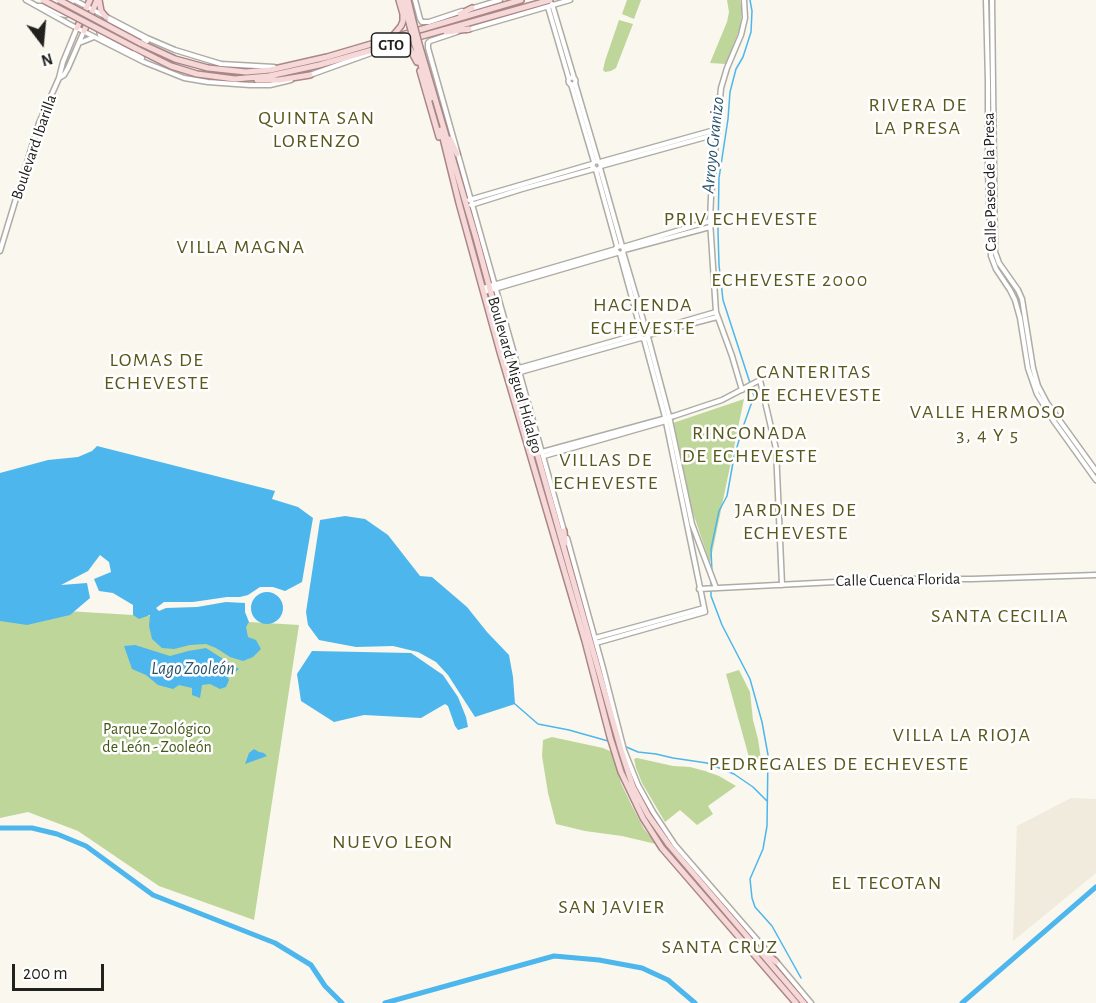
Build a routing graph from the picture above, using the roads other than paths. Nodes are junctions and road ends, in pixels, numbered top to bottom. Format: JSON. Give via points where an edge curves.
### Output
{"nodes":[{"id":1,"x":26,"y":0,"type":"edge"},
{"id":2,"x":43,"y":0,"type":"edge"},
{"id":3,"x":59,"y":0,"type":"edge"},
{"id":4,"x":68,"y":0,"type":"edge"},
{"id":5,"x":74,"y":0,"type":"edge"},
{"id":6,"x":90,"y":0,"type":"edge"},
{"id":7,"x":98,"y":0,"type":"edge"},
{"id":8,"x":401,"y":0,"type":"edge"},
{"id":9,"x":408,"y":0,"type":"edge"},
{"id":10,"x":415,"y":0,"type":"edge"},
{"id":11,"x":500,"y":0,"type":"edge"},
{"id":12,"x":521,"y":0,"type":"edge"},
{"id":13,"x":570,"y":0,"type":"edge"},
{"id":14,"x":744,"y":0,"type":"edge"},
{"id":15,"x":986,"y":0,"type":"edge"},
{"id":16,"x":992,"y":0,"type":"edge"},
{"id":17,"x":492,"y":2,"type":"junction"},
{"id":18,"x":549,"y":2,"type":"edge"},
{"id":19,"x":38,"y":6,"type":"junction"},
{"id":20,"x":472,"y":8,"type":"junction"},
{"id":21,"x":89,"y":9,"type":"junction"},
{"id":22,"x":487,"y":10,"type":"junction"},
{"id":23,"x":106,"y":17,"type":"junction"},
{"id":24,"x":489,"y":17,"type":"junction"},
{"id":25,"x":497,"y":21,"type":"junction"},
{"id":26,"x":69,"y":24,"type":"junction"},
{"id":27,"x":412,"y":25,"type":"junction"},
{"id":28,"x":433,"y":26,"type":"junction"},
{"id":29,"x":77,"y":28,"type":"junction"},
{"id":30,"x":469,"y":29,"type":"junction"},
{"id":31,"x":84,"y":31,"type":"junction"},
{"id":32,"x":429,"y":34,"type":"junction"},
{"id":33,"x":95,"y":36,"type":"junction"},
{"id":34,"x":72,"y":40,"type":"junction"},
{"id":35,"x":390,"y":42,"type":"junction"},
{"id":36,"x":156,"y":43,"type":"junction"},
{"id":37,"x":78,"y":44,"type":"junction"},
{"id":38,"x":417,"y":44,"type":"junction"},
{"id":39,"x":144,"y":62,"type":"junction"},
{"id":40,"x":281,"y":68,"type":"junction"},
{"id":41,"x":310,"y":75,"type":"junction"},
{"id":42,"x":61,"y":76,"type":"junction"},
{"id":43,"x":247,"y":78,"type":"junction"},
{"id":44,"x":443,"y":126,"type":"junction"},
{"id":45,"x":718,"y":131,"type":"junction"},
{"id":46,"x":457,"y":154,"type":"junction"},
{"id":47,"x":597,"y":165,"type":"junction"},
{"id":48,"x":450,"y":166,"type":"junction"},
{"id":49,"x":466,"y":204,"type":"junction"},
{"id":50,"x":710,"y":221,"type":"junction"},
{"id":51,"x":710,"y":227,"type":"junction"},
{"id":52,"x":620,"y":250,"type":"junction"},
{"id":53,"x":0,"y":251,"type":"edge"},
{"id":54,"x":489,"y":288,"type":"junction"},
{"id":55,"x":717,"y":314,"type":"junction"},
{"id":56,"x":644,"y":335,"type":"junction"},
{"id":57,"x":515,"y":371,"type":"junction"},
{"id":58,"x":742,"y":390,"type":"junction"},
{"id":59,"x":669,"y":418,"type":"junction"},
{"id":60,"x":1063,"y":432,"type":"junction"},
{"id":61,"x":1077,"y":444,"type":"junction"},
{"id":62,"x":1076,"y":452,"type":"junction"},
{"id":63,"x":538,"y":456,"type":"junction"},
{"id":64,"x":1089,"y":461,"type":"junction"},
{"id":65,"x":1096,"y":471,"type":"edge"},
{"id":66,"x":1096,"y":480,"type":"edge"},
{"id":67,"x":564,"y":531,"type":"junction"},
{"id":68,"x":567,"y":560,"type":"junction"},
{"id":69,"x":1096,"y":575,"type":"edge"},
{"id":70,"x":714,"y":580,"type":"junction"},
{"id":71,"x":782,"y":585,"type":"junction"},
{"id":72,"x":715,"y":588,"type":"junction"},
{"id":73,"x":725,"y":588,"type":"junction"},
{"id":74,"x":699,"y":589,"type":"junction"},
{"id":75,"x":590,"y":642,"type":"junction"},
{"id":76,"x":697,"y":888,"type":"junction"},
{"id":77,"x":716,"y":896,"type":"junction"},
{"id":78,"x":751,"y":942,"type":"junction"},
{"id":79,"x":776,"y":962,"type":"junction"},
{"id":80,"x":796,"y":1003,"type":"edge"},
{"id":81,"x":804,"y":1003,"type":"edge"},
{"id":82,"x":811,"y":1003,"type":"edge"}],
"edges":[{"from":1,"to":19,"type":"street"},
{"from":2,"to":43,"type":"main road","number":"GTO","bridge":true,"via":[[171,66],[197,74]]},
{"from":3,"to":40,"type":"main road","number":"GTO","bridge":true,"via":[[175,59],[246,72]]},
{"from":4,"to":19,"type":"street","via":[[72,9],[66,15]]},
{"from":5,"to":21,"type":"street"},
{"from":6,"to":21,"type":"main road"},
{"from":7,"to":21,"type":"main road"},
{"from":7,"to":23,"type":"main road"},
{"from":8,"to":27,"type":"main road","name":"Boulevard Miguel Hidalgo"},
{"from":8,"to":35,"type":"main road","via":[[403,21]]},
{"from":9,"to":27,"type":"main road","name":"Boulevard Miguel Hidalgo"},
{"from":10,"to":20,"type":"street","via":[[424,22]]},
{"from":11,"to":17,"type":"street"},
{"from":12,"to":22,"type":"main road","number":"GTO"},
{"from":13,"to":18,"type":"street"},
{"from":14,"to":45,"type":"street","via":[[744,25],[724,77]]},
{"from":15,"to":60,"type":"street","name":"Calle Paseo de la Presa","via":[[991,256],[1018,308],[1033,386]]},
{"from":16,"to":61,"type":"street","name":"Calle Paseo de la Presa","via":[[995,252],[1022,299],[1038,386]]},
{"from":17,"to":20,"type":"street"},
{"from":17,"to":22,"type":"street"},
{"from":18,"to":24,"type":"main road","number":"GTO"},
{"from":18,"to":25,"type":"street"},
{"from":18,"to":47,"type":"street"},
{"from":19,"to":26,"type":"street"},
{"from":20,"to":28,"type":"main road"},
{"from":21,"to":23,"type":"street"},
{"from":21,"to":29,"type":"main road"},
{"from":21,"to":31,"type":"main road"},
{"from":22,"to":24,"type":"street"},
{"from":22,"to":28,"type":"main road","number":"GTO"},
{"from":23,"to":36,"type":"street"},
{"from":24,"to":25,"type":"street"},
{"from":24,"to":32,"type":"main road","number":"GTO"},
{"from":25,"to":30,"type":"street"},
{"from":26,"to":29,"type":"street"},
{"from":26,"to":34,"type":"street"},
{"from":27,"to":38,"type":"main road","name":"Boulevard Miguel Hidalgo","bridge":true},
{"from":28,"to":35,"type":"main road","number":"GTO"},
{"from":29,"to":31,"type":"street"},
{"from":29,"to":34,"type":"street"},
{"from":30,"to":32,"type":"main road"},
{"from":30,"to":46,"type":"street","via":[[432,40],[428,45]]},
{"from":31,"to":33,"type":"street"},
{"from":31,"to":37,"type":"street"},
{"from":32,"to":35,"type":"main road","number":"GTO"},
{"from":33,"to":37,"type":"street"},
{"from":33,"to":39,"type":"street"},
{"from":34,"to":42,"type":"street"},
{"from":35,"to":40,"type":"main road","number":"GTO"},
{"from":35,"to":41,"type":"street"},
{"from":35,"to":43,"type":"main road","number":"GTO","via":[[302,69]]},
{"from":35,"to":48,"type":"main road","via":[[407,47],[414,55]]},
{"from":36,"to":39,"type":"street","via":[[110,22],[99,28],[100,35]]},
{"from":36,"to":40,"type":"street","via":[[221,63]]},
{"from":37,"to":42,"type":"street"},
{"from":38,"to":44,"type":"main road","name":"Boulevard Miguel Hidalgo"},
{"from":38,"to":48,"type":"main road","name":"Boulevard Miguel Hidalgo"},
{"from":39,"to":41,"type":"street","via":[[184,78],[220,84],[270,84]]},
{"from":41,"to":43,"type":"main road","via":[[271,80]]},
{"from":42,"to":53,"type":"street","name":"Boulevard Ibarilla","via":[[39,123]]},
{"from":44,"to":46,"type":"main road"},
{"from":44,"to":49,"type":"main road","name":"Boulevard Miguel Hidalgo"},
{"from":45,"to":47,"type":"street"},
{"from":45,"to":50,"type":"street"},
{"from":46,"to":49,"type":"street"},
{"from":47,"to":49,"type":"street"},
{"from":47,"to":52,"type":"street"},
{"from":48,"to":49,"type":"main road","name":"Boulevard Miguel Hidalgo"},
{"from":49,"to":54,"type":"main road","name":"Boulevard Miguel Hidalgo"},
{"from":49,"to":54,"type":"street"},
{"from":50,"to":51,"type":"street"},
{"from":50,"to":52,"type":"street"},
{"from":51,"to":52,"type":"street"},
{"from":51,"to":55,"type":"street"},
{"from":52,"to":54,"type":"street"},
{"from":52,"to":56,"type":"street"},
{"from":54,"to":57,"type":"main road","name":"Boulevard Miguel Hidalgo"},
{"from":54,"to":63,"type":"main road","name":"Boulevard Miguel Hidalgo","via":[[511,389]]},
{"from":55,"to":56,"type":"street"},
{"from":55,"to":58,"type":"street"},
{"from":56,"to":57,"type":"street"},
{"from":56,"to":59,"type":"street"},
{"from":57,"to":63,"type":"main road","name":"Boulevard Miguel Hidalgo"},
{"from":58,"to":59,"type":"street"},
{"from":58,"to":71,"type":"street","via":[[758,381],[776,449]]},
{"from":59,"to":63,"type":"street"},
{"from":59,"to":70,"type":"street","via":[[692,524]]},
{"from":59,"to":74,"type":"street"},
{"from":60,"to":61,"type":"street"},
{"from":60,"to":62,"type":"street","name":"Calle Paseo de la Presa"},
{"from":61,"to":64,"type":"street","name":"Calle Paseo de la Presa"},
{"from":62,"to":64,"type":"street","via":[[1080,450]]},
{"from":62,"to":66,"type":"street","name":"Calle Paseo de la Presa"},
{"from":63,"to":67,"type":"street","name":"Boulevard Miguel Hidalgo"},
{"from":63,"to":68,"type":"main road","name":"Boulevard Miguel Hidalgo"},
{"from":63,"to":75,"type":"main road","name":"Boulevard Miguel Hidalgo"},
{"from":64,"to":65,"type":"street","name":"Calle Paseo de la Presa"},
{"from":67,"to":68,"type":"main road"},
{"from":67,"to":75,"type":"street","name":"Boulevard Miguel Hidalgo"},
{"from":68,"to":75,"type":"main road","name":"Boulevard Miguel Hidalgo"},
{"from":69,"to":71,"type":"street","name":"Calle Cuenca Florida"},
{"from":70,"to":72,"type":"street"},
{"from":70,"to":73,"type":"street"},
{"from":71,"to":73,"type":"street","name":"Calle Cuenca Florida"},
{"from":72,"to":73,"type":"street","name":"Calle Cuenca Florida"},
{"from":72,"to":74,"type":"street","name":"Calle Cuenca Florida"},
{"from":74,"to":75,"type":"street","via":[[704,610]]},
{"from":75,"to":76,"type":"main road","name":"Boulevard Miguel Hidalgo","via":[[621,772],[662,848]]},
{"from":75,"to":77,"type":"main road","name":"Boulevard Miguel Hidalgo","via":[[633,787],[669,845]]},
{"from":76,"to":77,"type":"main road","via":[[709,900]]},
{"from":76,"to":80,"type":"main road","name":"Boulevard Miguel Hidalgo"},
{"from":77,"to":78,"type":"main road","name":"Boulevard Miguel Hidalgo"},
{"from":77,"to":79,"type":"street"},
{"from":78,"to":79,"type":"main road"},
{"from":78,"to":81,"type":"main road"},
{"from":79,"to":82,"type":"street"}]}
